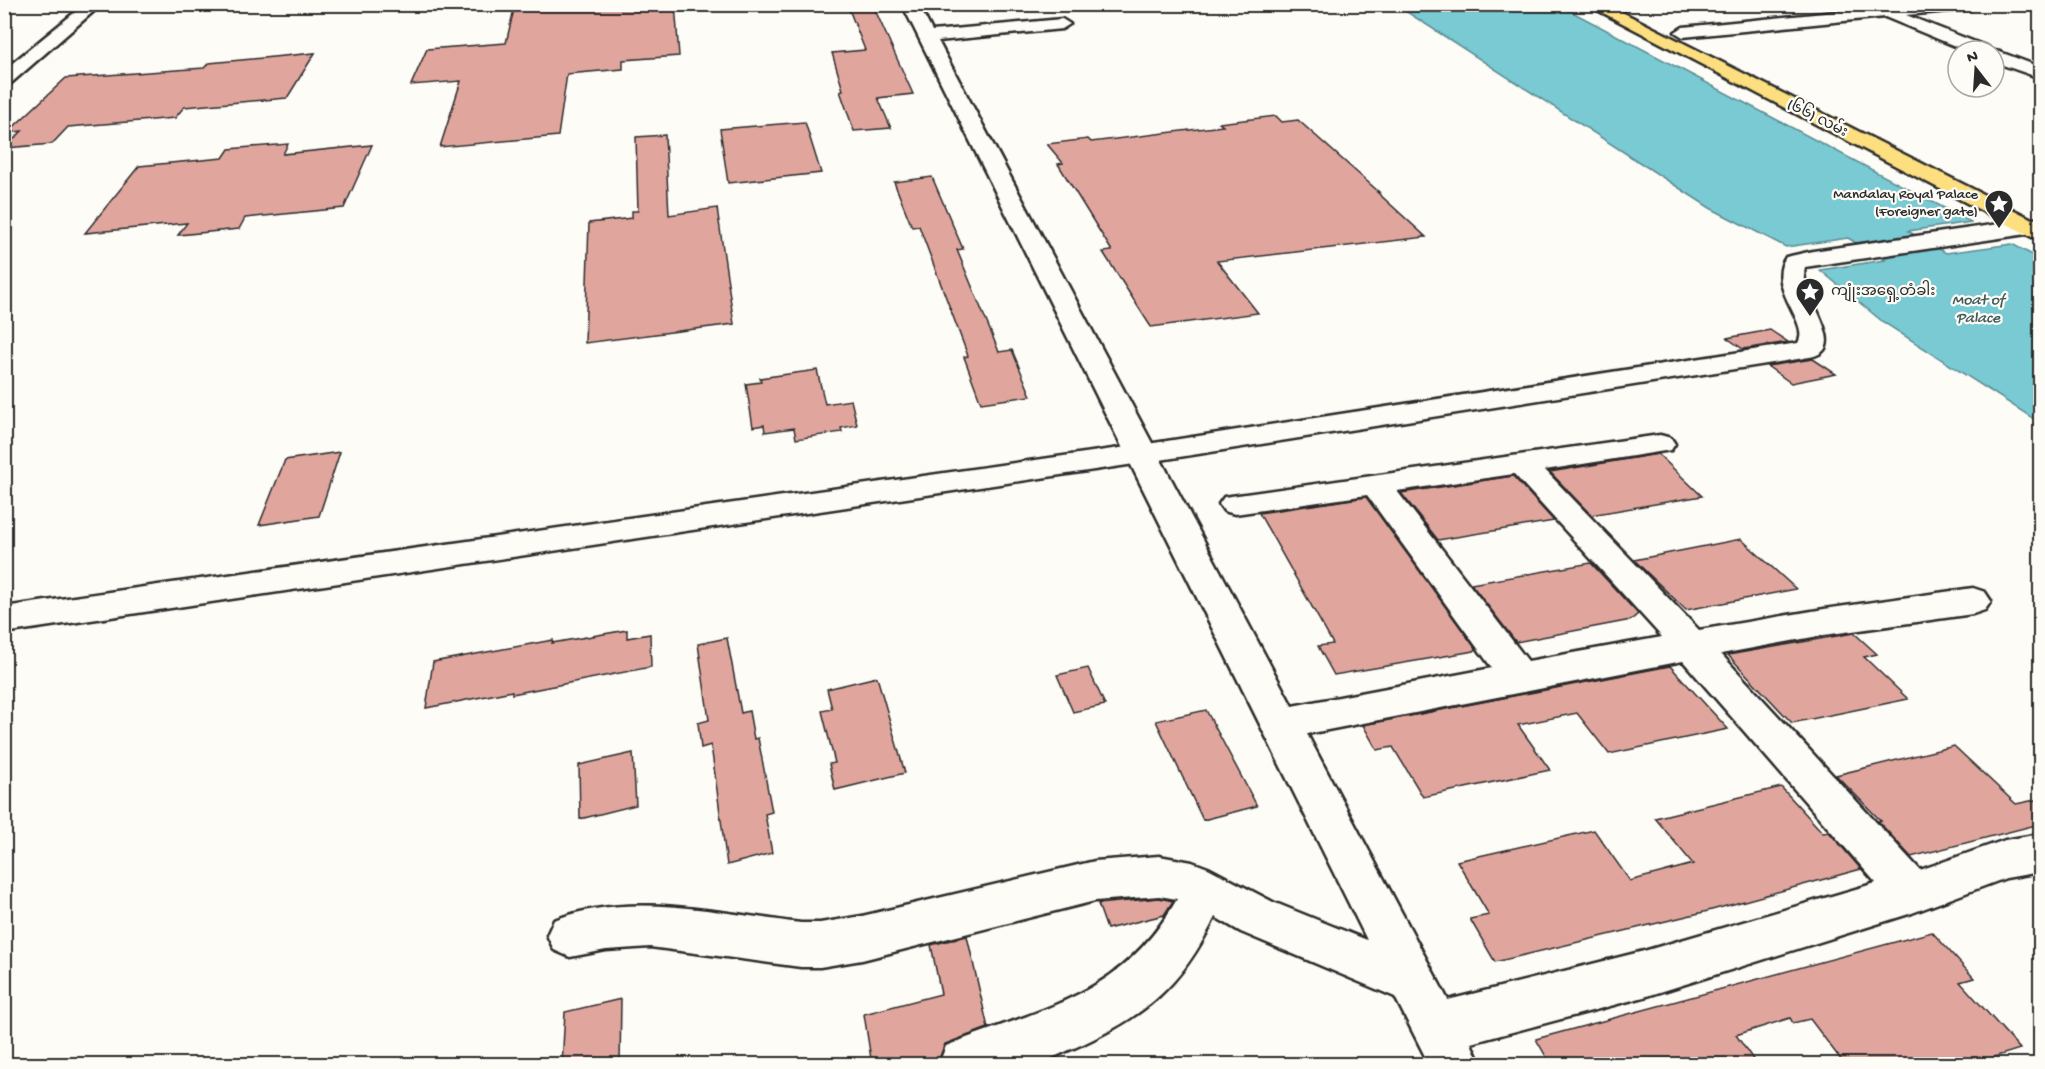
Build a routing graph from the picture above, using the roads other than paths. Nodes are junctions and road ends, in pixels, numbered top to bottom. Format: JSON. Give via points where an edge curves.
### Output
{"nodes":[{"id":1,"x":94,"y":4,"type":"edge"},
{"id":2,"x":910,"y":4,"type":"edge"},
{"id":3,"x":1593,"y":4,"type":"edge"},
{"id":4,"x":1627,"y":4,"type":"edge"},
{"id":5,"x":1861,"y":4,"type":"edge"},
{"id":6,"x":1971,"y":4,"type":"edge"},
{"id":7,"x":1884,"y":13,"type":"junction"},
{"id":8,"x":1062,"y":24,"type":"dead end"},
{"id":9,"x":1683,"y":32,"type":"junction"},
{"id":10,"x":927,"y":37,"type":"junction"},
{"id":11,"x":1951,"y":39,"type":"edge"},
{"id":12,"x":39,"y":50,"type":"junction"},
{"id":13,"x":16,"y":52,"type":"dead end"},
{"id":14,"x":2006,"y":60,"type":"edge"},
{"id":15,"x":2040,"y":73,"type":"edge"},
{"id":16,"x":4,"y":80,"type":"edge"},
{"id":17,"x":1908,"y":144,"type":"dead end"},
{"id":18,"x":2036,"y":220,"type":"edge"},
{"id":19,"x":1660,"y":444,"type":"dead end"},
{"id":20,"x":1141,"y":454,"type":"junction"},
{"id":21,"x":1522,"y":465,"type":"junction"},
{"id":22,"x":1376,"y":485,"type":"junction"},
{"id":23,"x":1234,"y":504,"type":"dead end"},
{"id":24,"x":1973,"y":601,"type":"dead end"},
{"id":25,"x":4,"y":620,"type":"edge"},
{"id":26,"x":1692,"y":646,"type":"junction"},
{"id":27,"x":1520,"y":678,"type":"junction"},
{"id":28,"x":1280,"y":724,"type":"junction"},
{"id":29,"x":2040,"y":853,"type":"edge"},
{"id":30,"x":1206,"y":889,"type":"junction"},
{"id":31,"x":1912,"y":893,"type":"junction"},
{"id":32,"x":570,"y":935,"type":"dead end"},
{"id":33,"x":1412,"y":981,"type":"junction"},
{"id":34,"x":1446,"y":1046,"type":"edge"},
{"id":35,"x":964,"y":1065,"type":"edge"}],
"edges":[{"from":1,"to":12,"type":"street"},
{"from":2,"to":10,"type":"street"},
{"from":3,"to":18,"type":"main road","name":"(၆၆) လမ်း"},
{"from":4,"to":9,"type":"main road","name":"(၆၆) လမ်း"},
{"from":5,"to":7,"type":"street"},
{"from":6,"to":7,"type":"street"},
{"from":7,"to":9,"type":"street"},
{"from":7,"to":11,"type":"street"},
{"from":8,"to":10,"type":"street"},
{"from":9,"to":17,"type":"main road","name":"(၆၆) လမ်း"},
{"from":10,"to":20,"type":"street"},
{"from":12,"to":13,"type":"street"},
{"from":12,"to":16,"type":"street"},
{"from":14,"to":15,"type":"street"},
{"from":18,"to":20,"type":"street","via":[[1990,232],[1802,260],[1792,266],[1794,286],[1814,333],[1811,348]]},
{"from":19,"to":21,"type":"street"},
{"from":20,"to":25,"type":"street"},
{"from":20,"to":28,"type":"street"},
{"from":21,"to":22,"type":"street"},
{"from":21,"to":26,"type":"street"},
{"from":22,"to":23,"type":"street"},
{"from":22,"to":27,"type":"street"},
{"from":24,"to":26,"type":"street"},
{"from":26,"to":27,"type":"street"},
{"from":26,"to":31,"type":"street"},
{"from":27,"to":28,"type":"street"},
{"from":28,"to":33,"type":"street"},
{"from":29,"to":31,"type":"street","via":[[2005,859]]},
{"from":30,"to":32,"type":"street","via":[[1170,877],[1115,878],[820,945],[650,926]]},
{"from":30,"to":33,"type":"street","via":[[1257,917]]},
{"from":30,"to":35,"type":"street","via":[[1184,932],[1132,989],[1042,1037]]},
{"from":31,"to":34,"type":"street","via":[[1644,974]]},
{"from":33,"to":34,"type":"street"}]}
